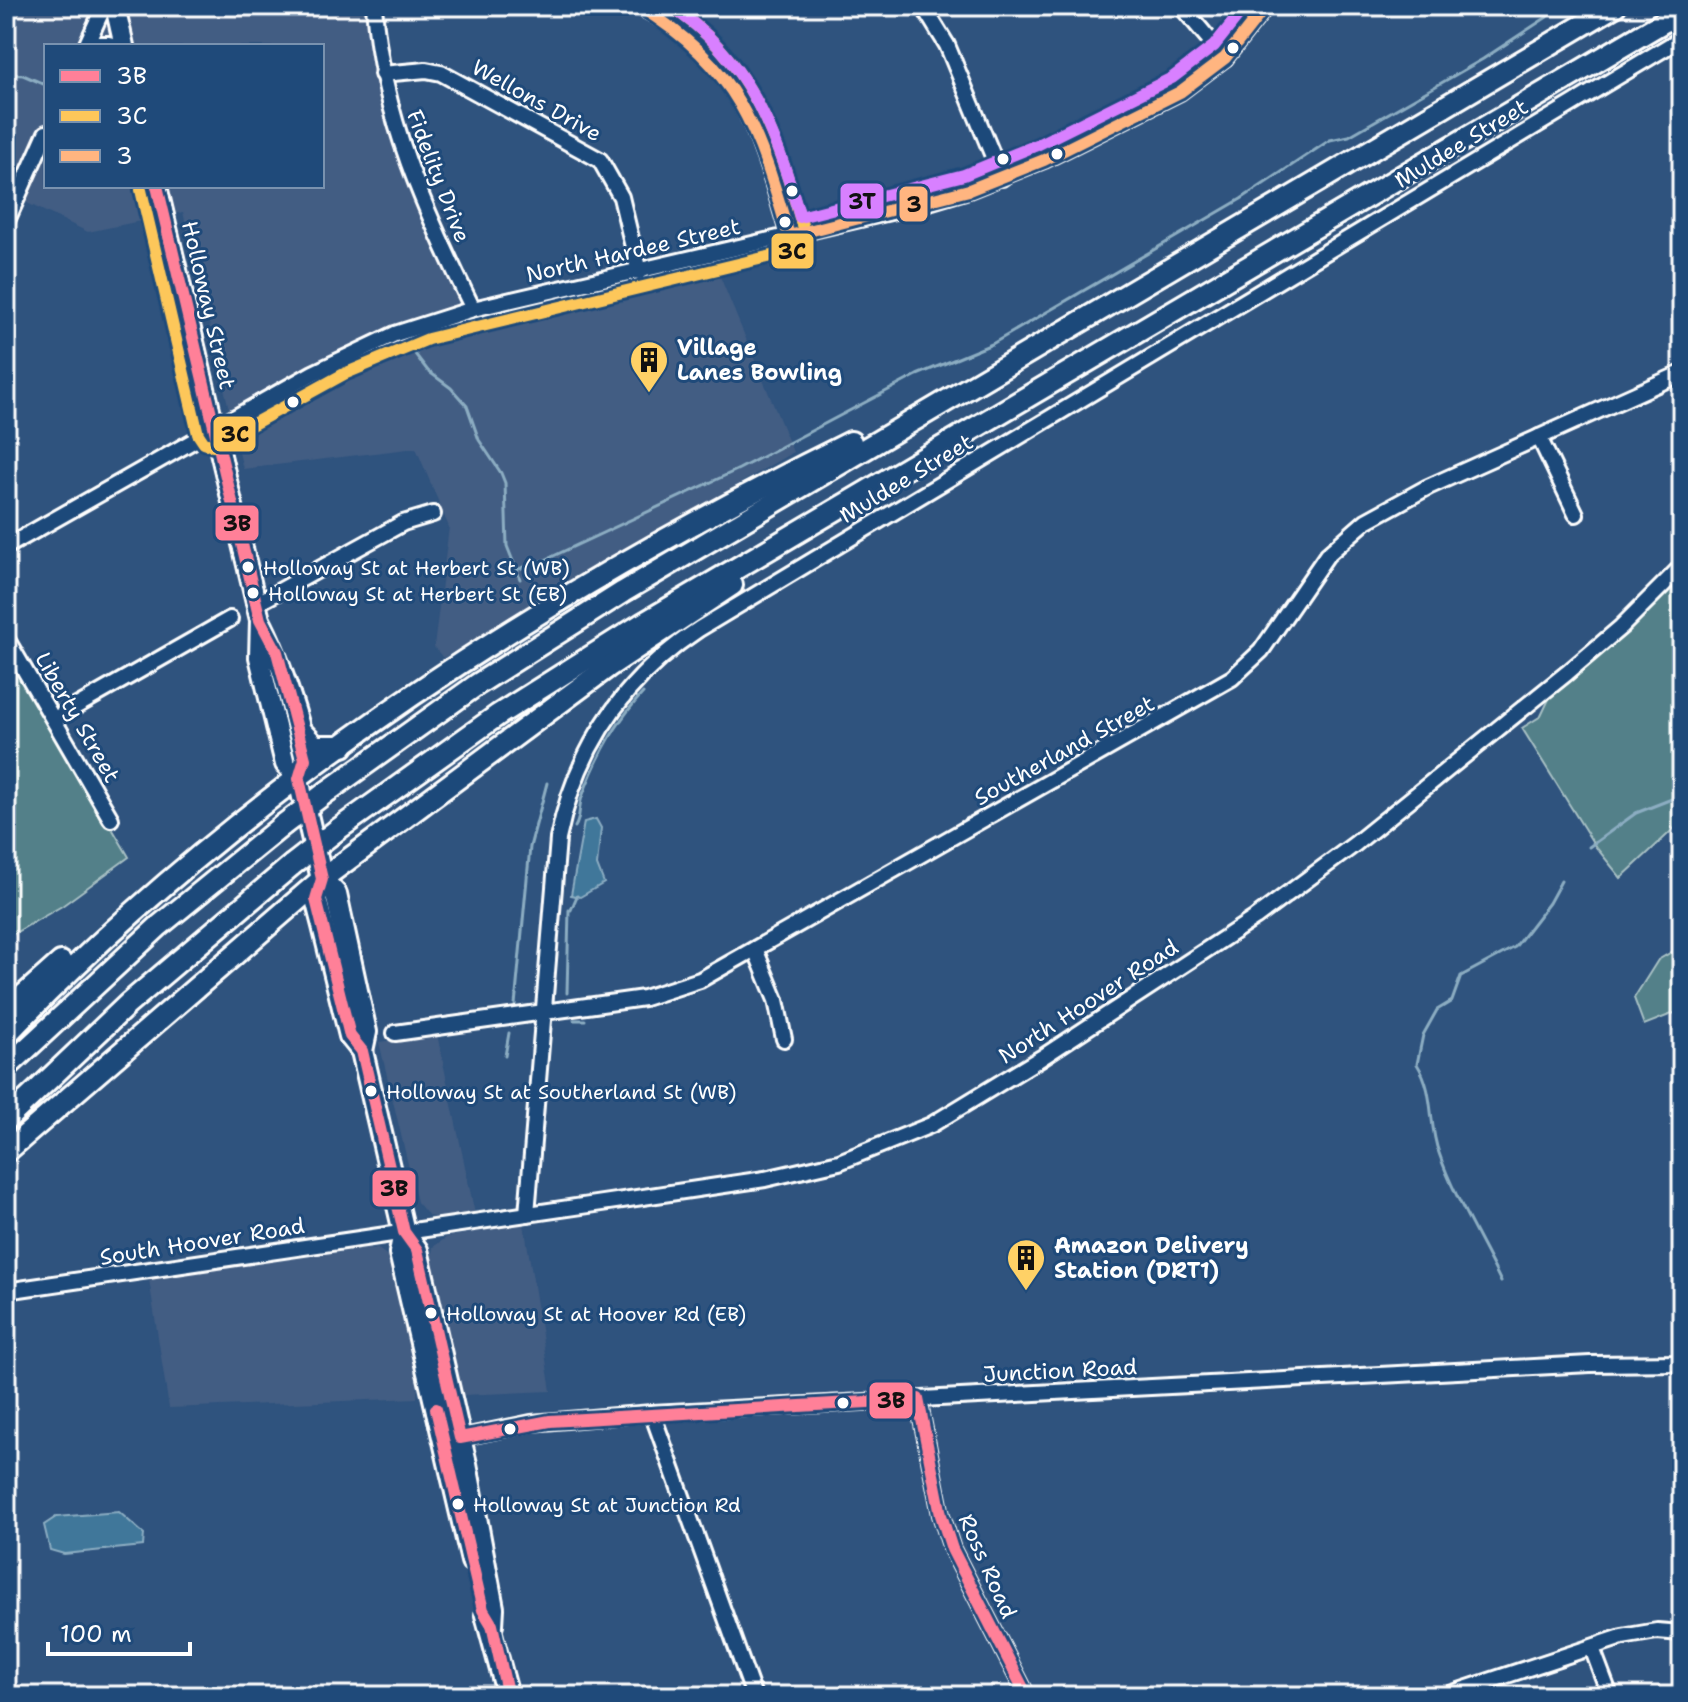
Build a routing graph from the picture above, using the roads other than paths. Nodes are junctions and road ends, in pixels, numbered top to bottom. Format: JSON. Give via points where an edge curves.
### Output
{"nodes":[{"id":1,"x":104,"y":6,"type":"edge"},
{"id":2,"x":115,"y":6,"type":"edge"},
{"id":3,"x":374,"y":6,"type":"edge"},
{"id":4,"x":639,"y":6,"type":"edge"},
{"id":5,"x":923,"y":6,"type":"edge"},
{"id":6,"x":1181,"y":6,"type":"edge"},
{"id":7,"x":1266,"y":6,"type":"edge"},
{"id":8,"x":1615,"y":6,"type":"edge"},
{"id":9,"x":1682,"y":11,"type":"edge"},
{"id":10,"x":1682,"y":38,"type":"edge"},
{"id":11,"x":87,"y":44,"type":"edge"},
{"id":12,"x":124,"y":44,"type":"edge"},
{"id":13,"x":1225,"y":58,"type":"junction"},
{"id":14,"x":382,"y":74,"type":"junction"},
{"id":15,"x":44,"y":138,"type":"edge"},
{"id":16,"x":1002,"y":178,"type":"junction"},
{"id":17,"x":157,"y":188,"type":"edge"},
{"id":18,"x":6,"y":223,"type":"edge"},
{"id":19,"x":789,"y":236,"type":"junction"},
{"id":20,"x":639,"y":272,"type":"junction"},
{"id":21,"x":473,"y":309,"type":"junction"},
{"id":22,"x":1682,"y":373,"type":"edge"},
{"id":23,"x":970,"y":385,"type":"junction"},
{"id":24,"x":214,"y":430,"type":"junction"},
{"id":25,"x":1539,"y":437,"type":"junction"},
{"id":26,"x":433,"y":514,"type":"dead end"},
{"id":27,"x":1576,"y":514,"type":"dead end"},
{"id":28,"x":818,"y":519,"type":"junction"},
{"id":29,"x":6,"y":547,"type":"edge"},
{"id":30,"x":1682,"y":566,"type":"edge"},
{"id":31,"x":258,"y":612,"type":"junction"},
{"id":32,"x":230,"y":619,"type":"dead end"},
{"id":33,"x":6,"y":638,"type":"edge"},
{"id":34,"x":54,"y":719,"type":"junction"},
{"id":35,"x":298,"y":728,"type":"junction"},
{"id":36,"x":343,"y":746,"type":"junction"},
{"id":37,"x":299,"y":779,"type":"junction"},
{"id":38,"x":111,"y":819,"type":"dead end"},
{"id":39,"x":322,"y":879,"type":"junction"},
{"id":40,"x":159,"y":888,"type":"junction"},
{"id":41,"x":278,"y":918,"type":"junction"},
{"id":42,"x":323,"y":926,"type":"junction"},
{"id":43,"x":755,"y":949,"type":"junction"},
{"id":44,"x":6,"y":1011,"type":"edge"},
{"id":45,"x":543,"y":1013,"type":"junction"},
{"id":46,"x":395,"y":1033,"type":"dead end"},
{"id":47,"x":6,"y":1035,"type":"edge"},
{"id":48,"x":784,"y":1039,"type":"dead end"},
{"id":49,"x":362,"y":1051,"type":"junction"},
{"id":50,"x":6,"y":1068,"type":"edge"},
{"id":51,"x":6,"y":1120,"type":"edge"},
{"id":52,"x":6,"y":1152,"type":"edge"},
{"id":53,"x":527,"y":1214,"type":"junction"},
{"id":54,"x":404,"y":1232,"type":"junction"},
{"id":55,"x":6,"y":1291,"type":"edge"},
{"id":56,"x":1682,"y":1363,"type":"edge"},
{"id":57,"x":918,"y":1399,"type":"junction"},
{"id":58,"x":652,"y":1413,"type":"junction"},
{"id":59,"x":452,"y":1440,"type":"junction"},
{"id":60,"x":1682,"y":1633,"type":"edge"},
{"id":61,"x":1592,"y":1648,"type":"junction"},
{"id":62,"x":1476,"y":1692,"type":"edge"},
{"id":63,"x":508,"y":1696,"type":"edge"},
{"id":64,"x":754,"y":1696,"type":"edge"},
{"id":65,"x":1027,"y":1696,"type":"edge"},
{"id":66,"x":1444,"y":1696,"type":"edge"},
{"id":67,"x":1610,"y":1696,"type":"edge"}],
"edges":[{"from":1,"to":11,"type":"street"},
{"from":2,"to":12,"type":"main road"},
{"from":3,"to":14,"type":"street","name":"Fidelity Drive"},
{"from":4,"to":19,"type":"street","via":[[682,31],[740,96],[760,138]]},
{"from":5,"to":16,"type":"street","via":[[947,45]]},
{"from":6,"to":13,"type":"street"},
{"from":7,"to":13,"type":"street","name":"North Hardee Street"},
{"from":8,"to":23,"type":"highway"},
{"from":9,"to":28,"type":"highway"},
{"from":10,"to":45,"type":"street","name":"Muldee Street","via":[[1122,372],[699,629],[661,658],[606,718],[572,785],[555,857]]},
{"from":13,"to":16,"type":"street","name":"North Hardee Street","via":[[1170,98]]},
{"from":14,"to":20,"type":"street","name":"Wellons Drive","via":[[441,73],[592,153],[615,183]]},
{"from":14,"to":21,"type":"street","name":"Fidelity Drive","via":[[409,172]]},
{"from":15,"to":18,"type":"street"},
{"from":16,"to":19,"type":"street","name":"North Hardee Street","via":[[916,206]]},
{"from":17,"to":24,"type":"main road","name":"Holloway Street"},
{"from":19,"to":20,"type":"street","name":"North Hardee Street"},
{"from":20,"to":21,"type":"street","name":"North Hardee Street"},
{"from":21,"to":24,"type":"street","name":"North Hardee Street","via":[[368,346]]},
{"from":22,"to":25,"type":"street","name":"Southerland Street"},
{"from":23,"to":36,"type":"highway","via":[[834,450],[608,570],[511,629]]},
{"from":23,"to":50,"type":"highway","bridge":true,"via":[[549,638],[328,791],[137,946]]},
{"from":24,"to":29,"type":"street","name":"North Hardee Street"},
{"from":24,"to":31,"type":"main road","name":"Holloway Street"},
{"from":25,"to":27,"type":"street"},
{"from":25,"to":43,"type":"street","name":"Southerland Street","via":[[1409,496],[1355,529],[1315,571],[1251,663],[1215,690]]},
{"from":26,"to":31,"type":"street","via":[[403,523]]},
{"from":28,"to":39,"type":"highway","via":[[772,559],[608,667]]},
{"from":28,"to":51,"type":"highway","bridge":true,"via":[[569,669],[407,778],[292,865],[139,994]]},
{"from":30,"to":53,"type":"street","name":"North Hoover Road","via":[[1567,673],[1321,871],[931,1125],[861,1155],[799,1173]]},
{"from":31,"to":35,"type":"main road","name":"Holloway Street","via":[[277,652]]},
{"from":31,"to":37,"type":"main road","name":"Holloway Street","via":[[259,657],[285,764]]},
{"from":32,"to":34,"type":"street"},
{"from":33,"to":34,"type":"street","name":"Liberty Street"},
{"from":34,"to":38,"type":"street","name":"Liberty Street"},
{"from":35,"to":36,"type":"highway","via":[[315,746]]},
{"from":35,"to":37,"type":"main road","name":"Holloway Street","via":[[305,759]]},
{"from":36,"to":37,"type":"highway"},
{"from":37,"to":39,"type":"highway","name":"Holloway Street"},
{"from":37,"to":40,"type":"highway"},
{"from":39,"to":41,"type":"highway"},
{"from":39,"to":42,"type":"highway","name":"Holloway Street","via":[[316,899]]},
{"from":39,"to":49,"type":"highway","name":"Holloway Street","via":[[336,894],[366,1032]]},
{"from":40,"to":44,"type":"highway","via":[[91,937]]},
{"from":40,"to":47,"type":"highway"},
{"from":41,"to":42,"type":"highway","via":[[298,912]]},
{"from":41,"to":52,"type":"highway"},
{"from":42,"to":49,"type":"highway","name":"Holloway Street","via":[[350,1036]]},
{"from":43,"to":45,"type":"street","name":"Southerland Street","via":[[668,992]]},
{"from":43,"to":48,"type":"street","via":[[776,1000]]},
{"from":45,"to":46,"type":"street","name":"Southerland Street"},
{"from":45,"to":53,"type":"street","name":"Muldee Street"},
{"from":49,"to":54,"type":"highway","name":"Holloway Street"},
{"from":53,"to":54,"type":"street","name":"North Hoover Road"},
{"from":54,"to":55,"type":"street","name":"South Hoover Road"},
{"from":54,"to":59,"type":"highway","name":"Holloway Street","via":[[417,1250]]},
{"from":56,"to":57,"type":"street","name":"Junction Road"},
{"from":57,"to":58,"type":"street","name":"Junction Road"},
{"from":57,"to":65,"type":"street","name":"Ross Road","via":[[952,1549]]},
{"from":58,"to":59,"type":"street","name":"Junction Road","via":[[531,1423]]},
{"from":58,"to":64,"type":"street"},
{"from":59,"to":63,"type":"highway","name":"Holloway Street","via":[[483,1610],[492,1625]]},
{"from":60,"to":61,"type":"street","via":[[1639,1633]]},
{"from":61,"to":62,"type":"street"},
{"from":61,"to":67,"type":"street"},
{"from":62,"to":66,"type":"street"}]}
